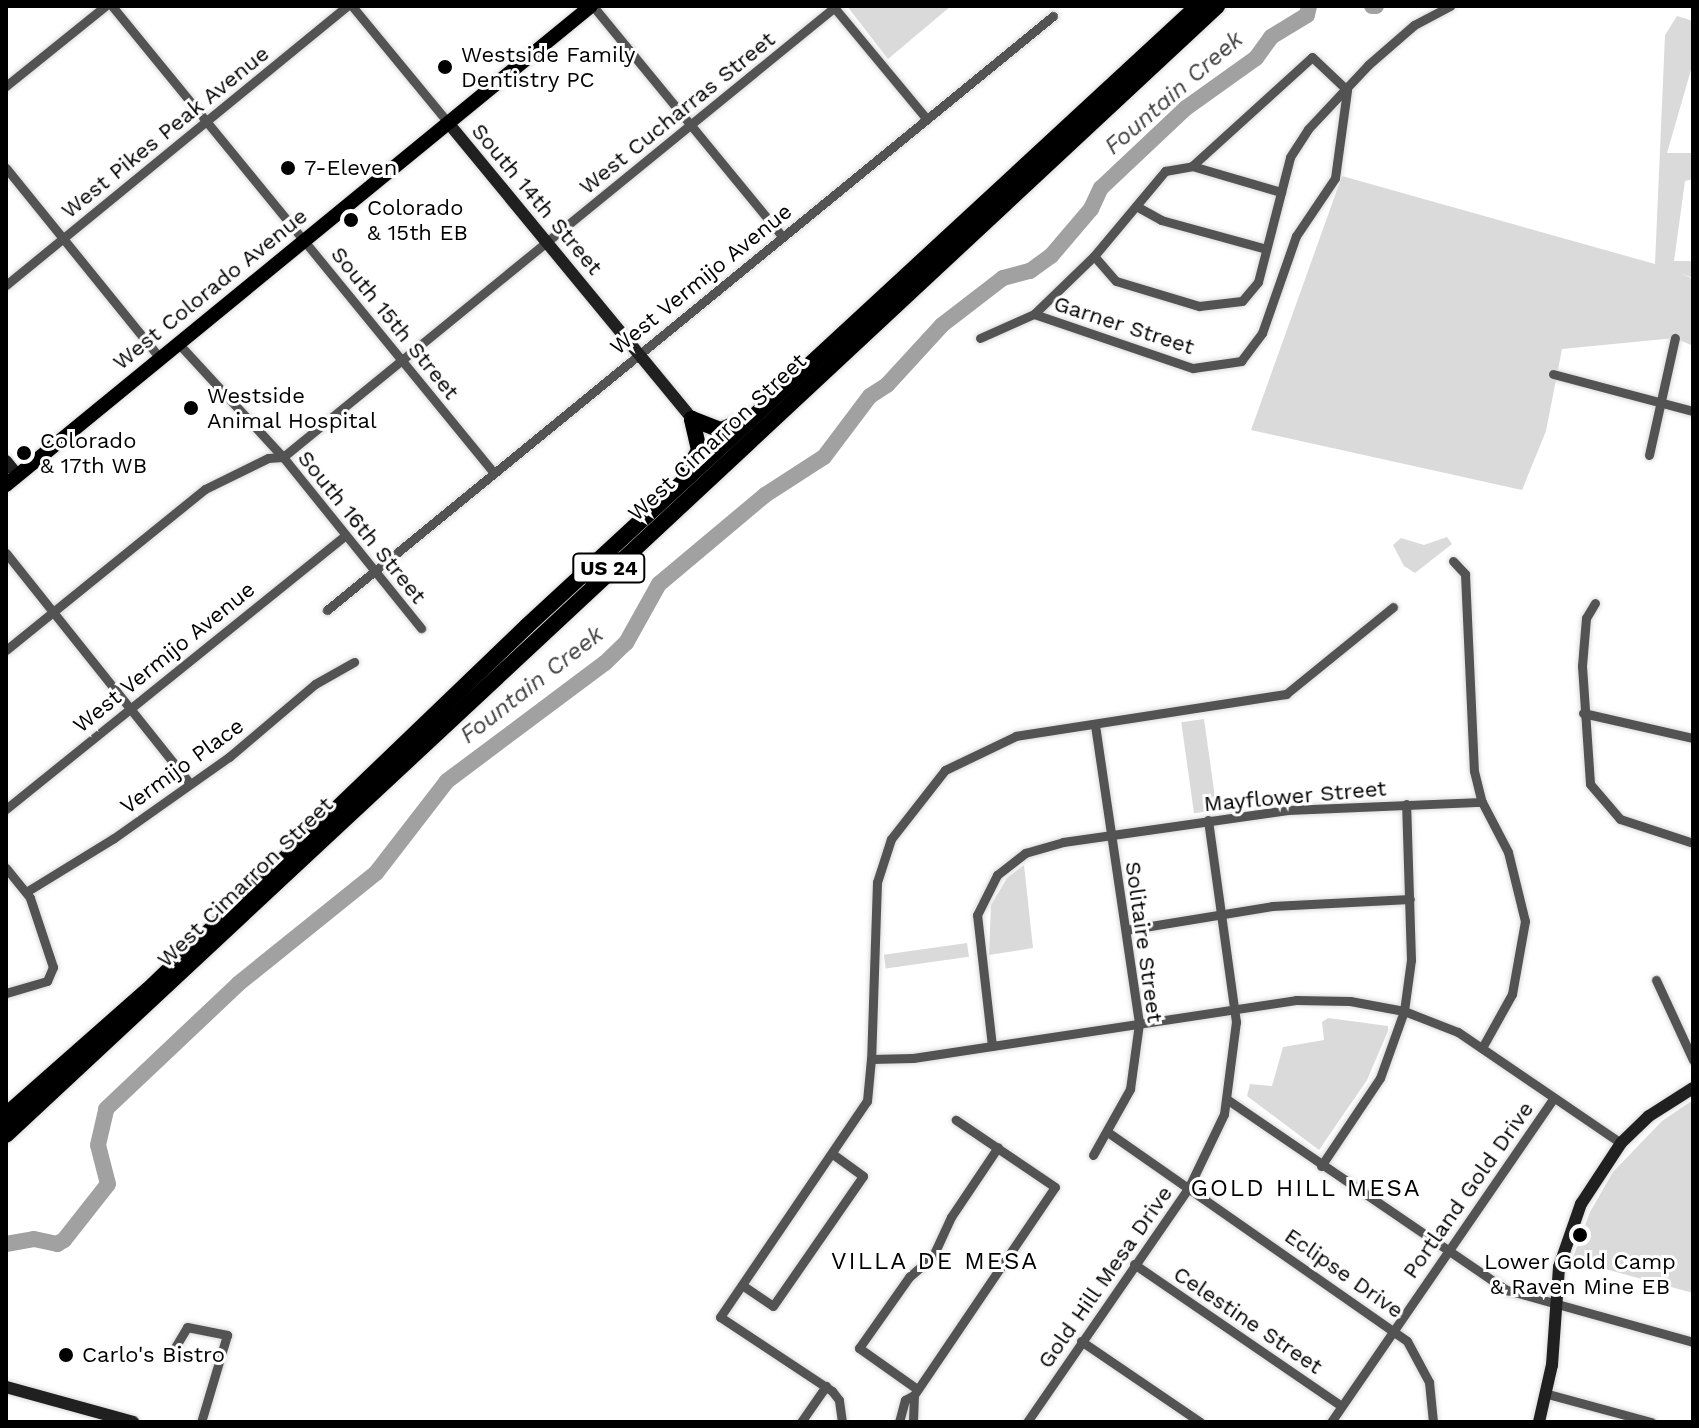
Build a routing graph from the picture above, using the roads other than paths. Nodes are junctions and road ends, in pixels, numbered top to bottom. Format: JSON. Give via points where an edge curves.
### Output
{"nodes":[{"id":1,"x":105,"y":6,"type":"edge"},
{"id":2,"x":112,"y":6,"type":"edge"},
{"id":3,"x":349,"y":6,"type":"edge"},
{"id":4,"x":592,"y":6,"type":"edge"},
{"id":5,"x":835,"y":6,"type":"edge"},
{"id":6,"x":1198,"y":6,"type":"edge"},
{"id":7,"x":1217,"y":6,"type":"edge"},
{"id":8,"x":1450,"y":6,"type":"edge"},
{"id":9,"x":1053,"y":16,"type":"dead end"},
{"id":10,"x":6,"y":86,"type":"edge"},
{"id":11,"x":1347,"y":90,"type":"junction"},
{"id":12,"x":926,"y":118,"type":"junction"},
{"id":13,"x":206,"y":121,"type":"junction"},
{"id":14,"x":450,"y":125,"type":"junction"},
{"id":15,"x":689,"y":125,"type":"junction"},
{"id":16,"x":1192,"y":166,"type":"junction"},
{"id":17,"x":6,"y":168,"type":"edge"},
{"id":18,"x":1281,"y":192,"type":"junction"},
{"id":19,"x":1136,"y":206,"type":"junction"},
{"id":20,"x":782,"y":236,"type":"junction"},
{"id":21,"x":63,"y":239,"type":"junction"},
{"id":22,"x":305,"y":239,"type":"junction"},
{"id":23,"x":547,"y":243,"type":"junction"},
{"id":24,"x":1266,"y":249,"type":"junction"},
{"id":25,"x":1094,"y":256,"type":"junction"},
{"id":26,"x":6,"y":285,"type":"edge"},
{"id":27,"x":1034,"y":314,"type":"junction"},
{"id":28,"x":980,"y":338,"type":"dead end"},
{"id":29,"x":1675,"y":338,"type":"dead end"},
{"id":30,"x":178,"y":343,"type":"junction"},
{"id":31,"x":639,"y":353,"type":"junction"},
{"id":32,"x":160,"y":358,"type":"junction"},
{"id":33,"x":402,"y":361,"type":"junction"},
{"id":34,"x":1553,"y":374,"type":"dead end"},
{"id":35,"x":781,"y":392,"type":"junction"},
{"id":36,"x":1664,"y":404,"type":"junction"},
{"id":37,"x":1693,"y":411,"type":"edge"},
{"id":38,"x":692,"y":419,"type":"junction"},
{"id":39,"x":1649,"y":455,"type":"dead end"},
{"id":40,"x":283,"y":457,"type":"junction"},
{"id":41,"x":6,"y":461,"type":"edge"},
{"id":42,"x":494,"y":473,"type":"junction"},
{"id":43,"x":12,"y":480,"type":"edge"},
{"id":44,"x":652,"y":512,"type":"junction"},
{"id":45,"x":345,"y":535,"type":"junction"},
{"id":46,"x":6,"y":553,"type":"edge"},
{"id":47,"x":1453,"y":561,"type":"dead end"},
{"id":48,"x":374,"y":572,"type":"junction"},
{"id":49,"x":1595,"y":603,"type":"dead end"},
{"id":50,"x":1393,"y":607,"type":"dead end"},
{"id":51,"x":327,"y":610,"type":"dead end"},
{"id":52,"x":54,"y":611,"type":"junction"},
{"id":53,"x":421,"y":628,"type":"dead end"},
{"id":54,"x":6,"y":650,"type":"edge"},
{"id":55,"x":354,"y":662,"type":"dead end"},
{"id":56,"x":131,"y":707,"type":"junction"},
{"id":57,"x":1583,"y":713,"type":"junction"},
{"id":58,"x":1095,"y":724,"type":"junction"},
{"id":59,"x":1693,"y":738,"type":"edge"},
{"id":60,"x":188,"y":781,"type":"junction"},
{"id":61,"x":1482,"y":802,"type":"junction"},
{"id":62,"x":1406,"y":804,"type":"junction"},
{"id":63,"x":6,"y":809,"type":"edge"},
{"id":64,"x":1208,"y":820,"type":"junction"},
{"id":65,"x":1111,"y":836,"type":"junction"},
{"id":66,"x":1693,"y":843,"type":"edge"},
{"id":67,"x":6,"y":868,"type":"edge"},
{"id":68,"x":26,"y":892,"type":"junction"},
{"id":69,"x":1410,"y":899,"type":"junction"},
{"id":70,"x":1221,"y":914,"type":"junction"},
{"id":71,"x":1126,"y":930,"type":"junction"},
{"id":72,"x":1656,"y":980,"type":"dead end"},
{"id":73,"x":6,"y":993,"type":"edge"},
{"id":74,"x":1235,"y":1010,"type":"junction"},
{"id":75,"x":1404,"y":1011,"type":"junction"},
{"id":76,"x":1139,"y":1023,"type":"junction"},
{"id":77,"x":992,"y":1046,"type":"junction"},
{"id":78,"x":1482,"y":1048,"type":"junction"},
{"id":79,"x":871,"y":1059,"type":"junction"},
{"id":80,"x":1693,"y":1060,"type":"edge"},
{"id":81,"x":1693,"y":1088,"type":"edge"},
{"id":82,"x":1554,"y":1098,"type":"junction"},
{"id":83,"x":1228,"y":1100,"type":"junction"},
{"id":84,"x":6,"y":1115,"type":"edge"},
{"id":85,"x":956,"y":1120,"type":"dead end"},
{"id":86,"x":1109,"y":1133,"type":"junction"},
{"id":87,"x":6,"y":1135,"type":"edge"},
{"id":88,"x":1621,"y":1143,"type":"junction"},
{"id":89,"x":998,"y":1147,"type":"junction"},
{"id":90,"x":833,"y":1154,"type":"junction"},
{"id":91,"x":1093,"y":1155,"type":"dead end"},
{"id":92,"x":1321,"y":1166,"type":"junction"},
{"id":93,"x":1189,"y":1187,"type":"junction"},
{"id":94,"x":1446,"y":1252,"type":"junction"},
{"id":95,"x":1134,"y":1264,"type":"junction"},
{"id":96,"x":742,"y":1285,"type":"junction"},
{"id":97,"x":1554,"y":1303,"type":"junction"},
{"id":98,"x":1393,"y":1330,"type":"junction"},
{"id":99,"x":1081,"y":1341,"type":"junction"},
{"id":100,"x":1693,"y":1342,"type":"edge"},
{"id":101,"x":171,"y":1354,"type":"dead end"},
{"id":102,"x":826,"y":1386,"type":"junction"},
{"id":103,"x":6,"y":1387,"type":"edge"},
{"id":104,"x":916,"y":1392,"type":"junction"},
{"id":105,"x":1548,"y":1394,"type":"junction"},
{"id":106,"x":1341,"y":1406,"type":"junction"},
{"id":107,"x":1030,"y":1421,"type":"edge"},
{"id":108,"x":1644,"y":1421,"type":"edge"},
{"id":109,"x":133,"y":1422,"type":"edge"},
{"id":110,"x":201,"y":1422,"type":"edge"},
{"id":111,"x":801,"y":1422,"type":"edge"},
{"id":112,"x":842,"y":1422,"type":"edge"},
{"id":113,"x":899,"y":1422,"type":"edge"},
{"id":114,"x":913,"y":1422,"type":"edge"},
{"id":115,"x":1200,"y":1422,"type":"edge"},
{"id":116,"x":1331,"y":1422,"type":"edge"},
{"id":117,"x":1433,"y":1422,"type":"edge"},
{"id":118,"x":1539,"y":1422,"type":"edge"}],
"edges":[{"from":1,"to":10,"type":"street"},
{"from":2,"to":13,"type":"street","name":"South 15th Street"},
{"from":3,"to":13,"type":"street","name":"West Pikes Peak Avenue"},
{"from":3,"to":14,"type":"street","name":"South 14th Street"},
{"from":4,"to":14,"type":"main road","name":"West Colorado Avenue"},
{"from":4,"to":15,"type":"street"},
{"from":5,"to":12,"type":"street"},
{"from":5,"to":15,"type":"street","name":"West Cucharras Street"},
{"from":6,"to":35,"type":"highway","name":"West Cimarron Street","number":"US 24"},
{"from":7,"to":87,"type":"highway","name":"West Cimarron Street","number":"US 24"},
{"from":8,"to":11,"type":"street","via":[[1414,25]]},
{"from":9,"to":12,"type":"street","name":"West Vermijo Avenue"},
{"from":11,"to":16,"type":"street","name":"Garner Street","via":[[1312,57]]},
{"from":11,"to":18,"type":"street","via":[[1290,157]]},
{"from":11,"to":27,"type":"street","name":"Garner Street","via":[[1335,178],[1296,236],[1262,333],[1241,361],[1193,368]]},
{"from":12,"to":20,"type":"street","name":"West Vermijo Avenue"},
{"from":13,"to":21,"type":"street","name":"West Pikes Peak Avenue"},
{"from":13,"to":22,"type":"street","name":"South 15th Street"},
{"from":14,"to":22,"type":"main road","name":"West Colorado Avenue"},
{"from":14,"to":23,"type":"street","name":"South 14th Street"},
{"from":15,"to":20,"type":"street"},
{"from":15,"to":23,"type":"street","name":"West Cucharras Street"},
{"from":16,"to":18,"type":"street"},
{"from":16,"to":19,"type":"street","name":"Garner Street","via":[[1165,171]]},
{"from":17,"to":21,"type":"street"},
{"from":18,"to":24,"type":"street"},
{"from":19,"to":24,"type":"street","via":[[1161,220]]},
{"from":19,"to":25,"type":"street","name":"Garner Street"},
{"from":20,"to":31,"type":"street","name":"West Vermijo Avenue"},
{"from":21,"to":26,"type":"street","name":"West Pikes Peak Avenue"},
{"from":21,"to":32,"type":"street"},
{"from":22,"to":30,"type":"main road","name":"West Colorado Avenue"},
{"from":22,"to":33,"type":"street","name":"South 15th Street"},
{"from":23,"to":31,"type":"street","name":"South 14th Street"},
{"from":23,"to":33,"type":"street","name":"West Cucharras Street"},
{"from":24,"to":25,"type":"street","via":[[1249,295],[1210,308],[1116,281]]},
{"from":25,"to":27,"type":"street","name":"Garner Street"},
{"from":27,"to":28,"type":"street","name":"Garner Street"},
{"from":29,"to":36,"type":"street"},
{"from":30,"to":32,"type":"main road","name":"West Colorado Avenue"},
{"from":30,"to":40,"type":"street","name":"South 16th Street"},
{"from":31,"to":38,"type":"street","name":"South 14th Street"},
{"from":31,"to":42,"type":"street","name":"West Vermijo Avenue"},
{"from":32,"to":43,"type":"main road","name":"West Colorado Avenue"},
{"from":33,"to":40,"type":"street","name":"West Cucharras Street"},
{"from":33,"to":42,"type":"street","name":"South 15th Street"},
{"from":34,"to":36,"type":"street"},
{"from":35,"to":38,"type":"highway","via":[[728,429]]},
{"from":35,"to":44,"type":"highway","name":"West Cimarron Street","number":"US 24"},
{"from":36,"to":37,"type":"street"},
{"from":36,"to":39,"type":"street"},
{"from":38,"to":44,"type":"highway","via":[[700,444],[697,458]]},
{"from":40,"to":45,"type":"street","name":"South 16th Street"},
{"from":40,"to":52,"type":"street","name":"West Cucharras Street","via":[[268,458],[205,489]]},
{"from":41,"to":43,"type":"street"},
{"from":42,"to":48,"type":"street","name":"West Vermijo Avenue"},
{"from":44,"to":84,"type":"highway","name":"West Cimarron Street","number":"US 24","via":[[148,990]]},
{"from":45,"to":48,"type":"street","name":"South 16th Street"},
{"from":45,"to":56,"type":"street","name":"West Vermijo Avenue"},
{"from":46,"to":52,"type":"street"},
{"from":47,"to":61,"type":"street","via":[[1465,574],[1470,735]]},
{"from":48,"to":51,"type":"street","name":"West Vermijo Avenue"},
{"from":48,"to":53,"type":"street","name":"South 16th Street"},
{"from":49,"to":57,"type":"street","via":[[1586,618]]},
{"from":50,"to":58,"type":"street","via":[[1286,694]]},
{"from":52,"to":54,"type":"street","name":"West Cucharras Street"},
{"from":52,"to":56,"type":"street"},
{"from":55,"to":60,"type":"street","name":"Vermijo Place","via":[[315,684],[229,757]]},
{"from":56,"to":60,"type":"street"},
{"from":56,"to":63,"type":"street","name":"West Vermijo Avenue"},
{"from":57,"to":59,"type":"street"},
{"from":57,"to":66,"type":"street","via":[[1585,768],[1608,809],[1638,827]]},
{"from":58,"to":65,"type":"street","name":"Solitaire Street"},
{"from":58,"to":79,"type":"street","via":[[1016,736],[982,748],[945,770],[917,799],[891,839],[877,882]]},
{"from":60,"to":68,"type":"street","name":"Vermijo Place","via":[[114,838]]},
{"from":61,"to":62,"type":"street","name":"Mayflower Street"},
{"from":61,"to":78,"type":"street","via":[[1508,852],[1525,921],[1512,994]]},
{"from":62,"to":64,"type":"street","name":"Mayflower Street"},
{"from":62,"to":69,"type":"street"},
{"from":64,"to":65,"type":"street","name":"Mayflower Street"},
{"from":64,"to":70,"type":"street","name":"Gold Hill Mesa Drive"},
{"from":65,"to":71,"type":"street","name":"Solitaire Street"},
{"from":65,"to":77,"type":"street","name":"Mayflower Street","via":[[1025,853],[997,875],[983,896],[976,923]]},
{"from":67,"to":68,"type":"street"},
{"from":68,"to":73,"type":"street","via":[[53,967],[47,981]]},
{"from":69,"to":70,"type":"street","via":[[1313,902]]},
{"from":69,"to":75,"type":"street","via":[[1411,960]]},
{"from":70,"to":71,"type":"street"},
{"from":70,"to":74,"type":"street","name":"Gold Hill Mesa Drive"},
{"from":71,"to":76,"type":"street","name":"Solitaire Street"},
{"from":72,"to":80,"type":"street"},
{"from":74,"to":75,"type":"street","via":[[1323,999]]},
{"from":74,"to":76,"type":"street"},
{"from":74,"to":83,"type":"street","name":"Gold Hill Mesa Drive"},
{"from":75,"to":78,"type":"street","via":[[1442,1024]]},
{"from":75,"to":92,"type":"street","via":[[1380,1078]]},
{"from":76,"to":77,"type":"street"},
{"from":76,"to":86,"type":"street","name":"Solitaire Street","via":[[1135,1074]]},
{"from":77,"to":79,"type":"street"},
{"from":78,"to":82,"type":"street"},
{"from":79,"to":90,"type":"street","via":[[867,1101]]},
{"from":81,"to":88,"type":"street"},
{"from":82,"to":88,"type":"street"},
{"from":82,"to":94,"type":"street","name":"Portland Gold Drive"},
{"from":83,"to":92,"type":"street"},
{"from":83,"to":93,"type":"street","name":"Gold Hill Mesa Drive"},
{"from":85,"to":89,"type":"street"},
{"from":86,"to":91,"type":"street","name":"Solitaire Street"},
{"from":86,"to":93,"type":"street","name":"Eclipse Drive"},
{"from":88,"to":97,"type":"street","via":[[1581,1204],[1559,1267]]},
{"from":89,"to":104,"type":"street","via":[[1055,1187]]},
{"from":89,"to":104,"type":"street","via":[[951,1217],[933,1256],[909,1277],[859,1348]]},
{"from":90,"to":96,"type":"street"},
{"from":90,"to":96,"type":"street","via":[[863,1176],[773,1306]]},
{"from":92,"to":94,"type":"street"},
{"from":93,"to":95,"type":"street","name":"Gold Hill Mesa Drive"},
{"from":93,"to":98,"type":"street","name":"Eclipse Drive"},
{"from":94,"to":97,"type":"street","via":[[1507,1290]]},
{"from":94,"to":98,"type":"street","name":"Portland Gold Drive"},
{"from":95,"to":99,"type":"street","name":"Gold Hill Mesa Drive"},
{"from":95,"to":106,"type":"street","name":"Celestine Street"},
{"from":96,"to":102,"type":"street","via":[[720,1317]]},
{"from":97,"to":100,"type":"street"},
{"from":97,"to":105,"type":"street"},
{"from":98,"to":106,"type":"street","name":"Portland Gold Drive"},
{"from":98,"to":117,"type":"street","name":"Eclipse Drive","via":[[1422,1365]]},
{"from":99,"to":107,"type":"street","name":"Gold Hill Mesa Drive"},
{"from":99,"to":115,"type":"street"},
{"from":101,"to":110,"type":"street","via":[[187,1327],[227,1335]]},
{"from":102,"to":111,"type":"street"},
{"from":102,"to":112,"type":"street","via":[[839,1400]]},
{"from":103,"to":109,"type":"street"},
{"from":104,"to":113,"type":"street","via":[[905,1400]]},
{"from":104,"to":114,"type":"street"},
{"from":105,"to":108,"type":"street"},
{"from":105,"to":118,"type":"street"},
{"from":106,"to":116,"type":"street","name":"Portland Gold Drive"}]}
